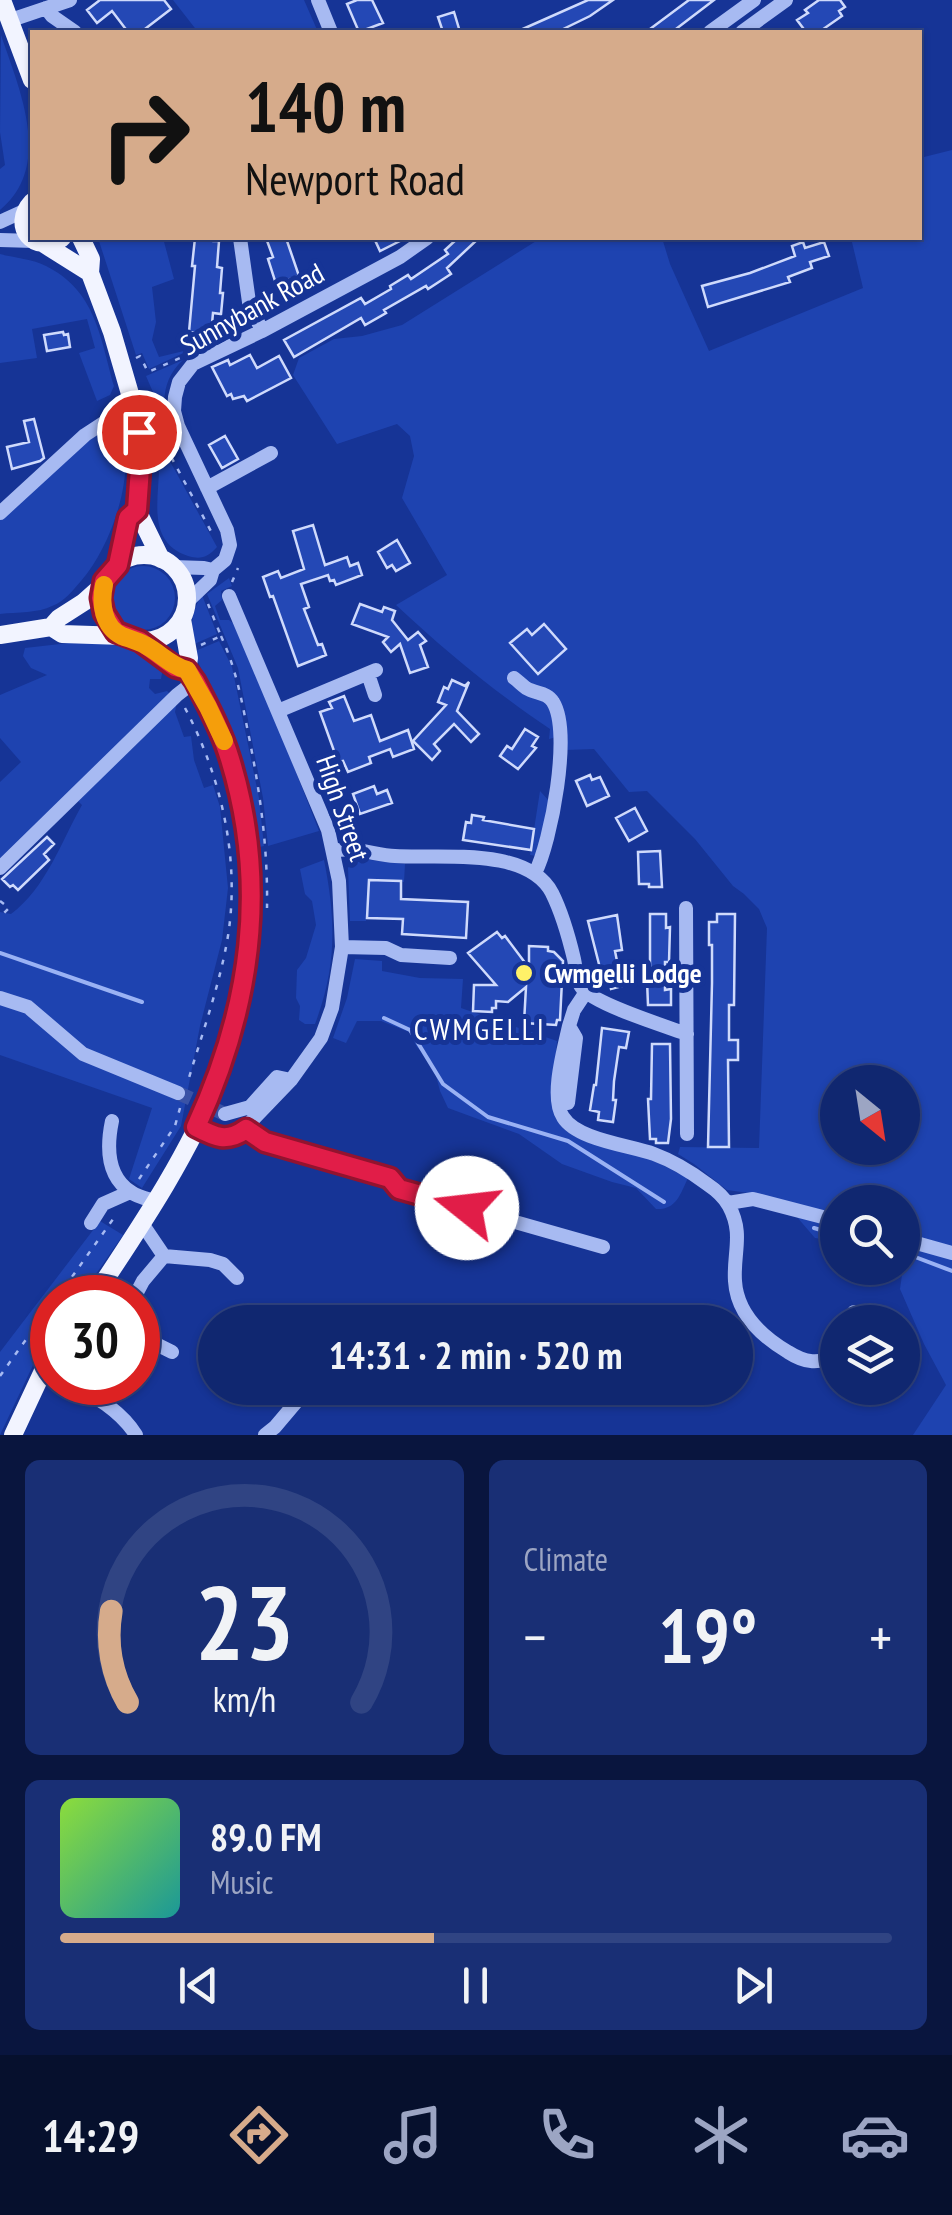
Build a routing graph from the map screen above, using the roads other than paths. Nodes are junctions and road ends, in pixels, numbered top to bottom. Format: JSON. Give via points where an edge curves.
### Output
{"nodes":[{"id":1,"x":2,"y":0,"type":"edge"},
{"id":2,"x":70,"y":0,"type":"edge"},
{"id":3,"x":318,"y":0,"type":"edge"},
{"id":4,"x":754,"y":0,"type":"edge"},
{"id":5,"x":786,"y":0,"type":"edge"},
{"id":6,"x":46,"y":8,"type":"junction"},
{"id":7,"x":11,"y":20,"type":"junction"},
{"id":8,"x":72,"y":30,"type":"edge"},
{"id":9,"x":331,"y":30,"type":"edge"},
{"id":10,"x":713,"y":30,"type":"edge"},
{"id":11,"x":745,"y":30,"type":"edge"},
{"id":12,"x":30,"y":74,"type":"edge"},
{"id":13,"x":30,"y":203,"type":"edge"},
{"id":14,"x":0,"y":222,"type":"edge"},
{"id":15,"x":30,"y":231,"type":"edge"},
{"id":16,"x":0,"y":240,"type":"edge"},
{"id":17,"x":82,"y":240,"type":"edge"},
{"id":18,"x":240,"y":240,"type":"edge"},
{"id":19,"x":424,"y":240,"type":"edge"},
{"id":20,"x":47,"y":241,"type":"edge"},
{"id":21,"x":90,"y":273,"type":"junction"},
{"id":22,"x":262,"y":331,"type":"junction"},
{"id":23,"x":142,"y":414,"type":"junction"},
{"id":24,"x":272,"y":454,"type":"dead end"},
{"id":25,"x":207,"y":488,"type":"junction"},
{"id":26,"x":137,"y":510,"type":"junction"},
{"id":27,"x":0,"y":513,"type":"edge"},
{"id":28,"x":167,"y":563,"type":"junction"},
{"id":29,"x":118,"y":565,"type":"junction"},
{"id":30,"x":212,"y":570,"type":"junction"},
{"id":31,"x":104,"y":584,"type":"junction"},
{"id":32,"x":223,"y":604,"type":"road end"},
{"id":33,"x":184,"y":611,"type":"junction"},
{"id":34,"x":46,"y":628,"type":"junction"},
{"id":35,"x":0,"y":634,"type":"edge"},
{"id":36,"x":131,"y":638,"type":"junction"},
{"id":37,"x":191,"y":676,"type":"junction"},
{"id":38,"x":514,"y":678,"type":"dead end"},
{"id":39,"x":375,"y":695,"type":"dead end"},
{"id":40,"x":278,"y":711,"type":"junction"},
{"id":41,"x":334,"y":851,"type":"junction"},
{"id":42,"x":0,"y":868,"type":"edge"},
{"id":43,"x":535,"y":873,"type":"junction"},
{"id":44,"x":686,"y":908,"type":"dead end"},
{"id":45,"x":342,"y":947,"type":"junction"},
{"id":46,"x":450,"y":958,"type":"dead end"},
{"id":47,"x":586,"y":992,"type":"junction"},
{"id":48,"x":0,"y":998,"type":"edge"},
{"id":49,"x":568,"y":1026,"type":"junction"},
{"id":50,"x":688,"y":1034,"type":"junction"},
{"id":51,"x":291,"y":1080,"type":"junction"},
{"id":52,"x":181,"y":1096,"type":"tunnel mouth"},
{"id":53,"x":568,"y":1103,"type":"dead end"},
{"id":54,"x":225,"y":1114,"type":"dead end"},
{"id":55,"x":112,"y":1121,"type":"dead end"},
{"id":56,"x":196,"y":1127,"type":"junction"},
{"id":57,"x":246,"y":1129,"type":"junction"},
{"id":58,"x":687,"y":1134,"type":"dead end"},
{"id":59,"x":130,"y":1192,"type":"junction"},
{"id":60,"x":155,"y":1202,"type":"junction"},
{"id":61,"x":728,"y":1202,"type":"junction"},
{"id":62,"x":820,"y":1216,"type":"edge"},
{"id":63,"x":91,"y":1223,"type":"dead end"},
{"id":64,"x":143,"y":1225,"type":"junction"},
{"id":65,"x":920,"y":1244,"type":"edge"},
{"id":66,"x":602,"y":1248,"type":"dead end"},
{"id":67,"x":952,"y":1253,"type":"edge"},
{"id":68,"x":164,"y":1256,"type":"junction"},
{"id":69,"x":108,"y":1275,"type":"edge"},
{"id":70,"x":149,"y":1275,"type":"edge"},
{"id":71,"x":237,"y":1278,"type":"dead end"},
{"id":72,"x":160,"y":1346,"type":"edge"},
{"id":73,"x":172,"y":1352,"type":"dead end"},
{"id":74,"x":820,"y":1361,"type":"edge"},
{"id":75,"x":30,"y":1403,"type":"edge"},
{"id":76,"x":105,"y":1405,"type":"edge"},
{"id":77,"x":294,"y":1405,"type":"edge"},
{"id":78,"x":12,"y":1435,"type":"edge"},
{"id":79,"x":136,"y":1435,"type":"edge"},
{"id":80,"x":265,"y":1435,"type":"edge"}],
"edges":[{"from":1,"to":7,"type":"main road"},
{"from":2,"to":6,"type":"street"},
{"from":3,"to":9,"type":"street"},
{"from":4,"to":10,"type":"street"},
{"from":5,"to":11,"type":"street"},
{"from":6,"to":7,"type":"street"},
{"from":6,"to":8,"type":"street"},
{"from":7,"to":12,"type":"main road"},
{"from":13,"to":14,"type":"street"},
{"from":13,"to":15,"type":"main road","via":[[24,228]]},
{"from":16,"to":20,"type":"street"},
{"from":17,"to":21,"type":"main road"},
{"from":18,"to":22,"type":"street","via":[[248,302]]},
{"from":19,"to":22,"type":"street","name":"Sunnybank Road"},
{"from":20,"to":21,"type":"main road"},
{"from":21,"to":23,"type":"main road"},
{"from":22,"to":25,"type":"street","name":"Sunnybank Road","via":[[193,364],[179,382],[174,411]]},
{"from":23,"to":26,"type":"main road"},
{"from":23,"to":27,"type":"street","via":[[111,418],[86,435],[17,506]]},
{"from":24,"to":25,"type":"street"},
{"from":25,"to":30,"type":"street","name":"Sunnybank Road","via":[[230,550]]},
{"from":26,"to":28,"type":"main road"},
{"from":26,"to":29,"type":"main road","via":[[128,518]]},
{"from":28,"to":29,"type":"main road","via":[[138,556]]},
{"from":28,"to":30,"type":"street"},
{"from":28,"to":33,"type":"main road","via":[[180,576]]},
{"from":29,"to":31,"type":"main road"},
{"from":30,"to":33,"type":"street"},
{"from":31,"to":34,"type":"main road"},
{"from":31,"to":36,"type":"main road","via":[[104,613],[116,632]]},
{"from":32,"to":40,"type":"street","name":"High Street"},
{"from":33,"to":36,"type":"main road","via":[[166,635]]},
{"from":33,"to":37,"type":"main road"},
{"from":34,"to":35,"type":"main road"},
{"from":34,"to":36,"type":"main road"},
{"from":36,"to":37,"type":"main road"},
{"from":37,"to":42,"type":"street"},
{"from":37,"to":56,"type":"main road","via":[[230,756],[242,804],[252,928],[237,1012]]},
{"from":38,"to":43,"type":"street","via":[[551,698],[561,735],[553,816]]},
{"from":39,"to":40,"type":"street","via":[[372,672]]},
{"from":40,"to":41,"type":"street","name":"High Street"},
{"from":41,"to":43,"type":"street","via":[[478,858]]},
{"from":41,"to":45,"type":"street","name":"High Street"},
{"from":43,"to":47,"type":"street","via":[[552,894]]},
{"from":44,"to":50,"type":"street"},
{"from":45,"to":46,"type":"street"},
{"from":45,"to":51,"type":"street","name":"High Street","via":[[321,1038]]},
{"from":47,"to":49,"type":"street"},
{"from":47,"to":50,"type":"street"},
{"from":48,"to":52,"type":"street","via":[[28,1007],[82,1054]]},
{"from":49,"to":53,"type":"street","via":[[576,1038]]},
{"from":49,"to":61,"type":"street","via":[[559,1081],[563,1119],[580,1133],[675,1163]]},
{"from":50,"to":58,"type":"street"},
{"from":51,"to":54,"type":"street","via":[[277,1077],[250,1107]]},
{"from":51,"to":57,"type":"street","name":"High Street"},
{"from":55,"to":59,"type":"street","via":[[109,1157]]},
{"from":56,"to":57,"type":"street","via":[[225,1139]]},
{"from":56,"to":60,"type":"main road"},
{"from":57,"to":66,"type":"street","via":[[265,1142],[390,1178],[399,1189]]},
{"from":59,"to":60,"type":"street"},
{"from":59,"to":63,"type":"street","via":[[103,1204]]},
{"from":60,"to":64,"type":"main road"},
{"from":61,"to":62,"type":"street","via":[[753,1198]]},
{"from":61,"to":74,"type":"street","via":[[738,1234],[734,1281],[748,1320],[801,1361]]},
{"from":64,"to":68,"type":"street"},
{"from":64,"to":69,"type":"main road"},
{"from":65,"to":67,"type":"street"},
{"from":68,"to":70,"type":"street"},
{"from":68,"to":71,"type":"street","via":[[210,1260]]},
{"from":72,"to":73,"type":"street"},
{"from":75,"to":78,"type":"main road"},
{"from":76,"to":79,"type":"street"},
{"from":77,"to":80,"type":"street"}]}
